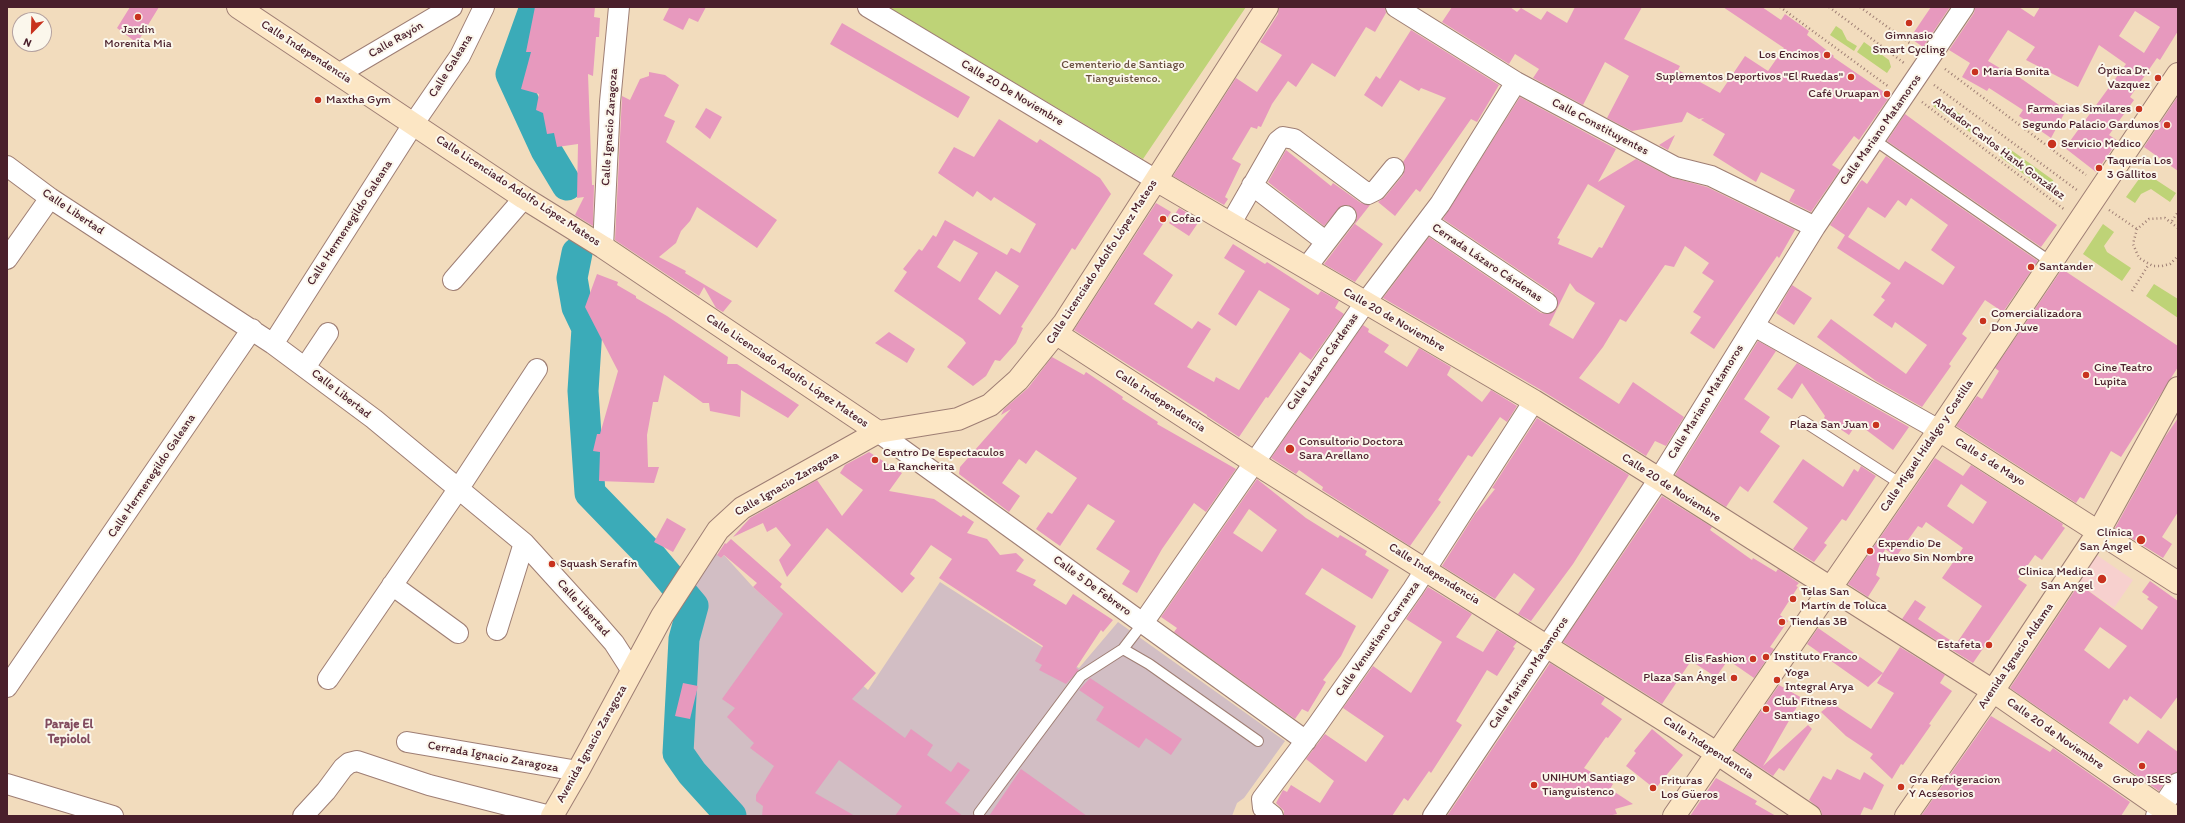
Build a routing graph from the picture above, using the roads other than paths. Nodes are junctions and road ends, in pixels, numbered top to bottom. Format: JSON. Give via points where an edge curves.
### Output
{"nodes":[{"id":1,"x":238,"y":7,"type":"edge"},
{"id":2,"x":452,"y":7,"type":"edge"},
{"id":3,"x":484,"y":7,"type":"edge"},
{"id":4,"x":619,"y":7,"type":"edge"},
{"id":5,"x":868,"y":7,"type":"edge"},
{"id":6,"x":1267,"y":7,"type":"edge"},
{"id":7,"x":1396,"y":7,"type":"edge"},
{"id":8,"x":1964,"y":7,"type":"edge"},
{"id":9,"x":340,"y":73,"type":"junction"},
{"id":10,"x":2178,"y":74,"type":"edge"},
{"id":11,"x":1516,"y":82,"type":"junction"},
{"id":12,"x":414,"y":123,"type":"junction"},
{"id":13,"x":1873,"y":139,"type":"junction"},
{"id":14,"x":7,"y":166,"type":"edge"},
{"id":15,"x":1394,"y":168,"type":"dead end"},
{"id":16,"x":1156,"y":180,"type":"junction"},
{"id":17,"x":1252,"y":185,"type":"junction"},
{"id":18,"x":50,"y":198,"type":"junction"},
{"id":19,"x":524,"y":198,"type":"junction"},
{"id":20,"x":1346,"y":216,"type":"dead end"},
{"id":21,"x":1427,"y":222,"type":"junction"},
{"id":22,"x":1231,"y":223,"type":"junction"},
{"id":23,"x":1815,"y":227,"type":"junction"},
{"id":24,"x":1325,"y":241,"type":"junction"},
{"id":25,"x":603,"y":247,"type":"junction"},
{"id":26,"x":7,"y":259,"type":"edge"},
{"id":27,"x":2051,"y":262,"type":"junction"},
{"id":28,"x":1306,"y":268,"type":"junction"},
{"id":29,"x":454,"y":280,"type":"dead end"},
{"id":30,"x":1365,"y":303,"type":"junction"},
{"id":31,"x":1548,"y":303,"type":"dead end"},
{"id":32,"x":1754,"y":326,"type":"junction"},
{"id":33,"x":252,"y":329,"type":"junction"},
{"id":34,"x":328,"y":333,"type":"dead end"},
{"id":35,"x":1057,"y":334,"type":"junction"},
{"id":36,"x":273,"y":344,"type":"junction"},
{"id":37,"x":306,"y":366,"type":"junction"},
{"id":38,"x":537,"y":369,"type":"dead end"},
{"id":39,"x":2178,"y":388,"type":"edge"},
{"id":40,"x":1534,"y":401,"type":"junction"},
{"id":41,"x":1803,"y":421,"type":"dead end"},
{"id":42,"x":1939,"y":430,"type":"junction"},
{"id":43,"x":878,"y":432,"type":"junction"},
{"id":44,"x":1254,"y":461,"type":"junction"},
{"id":45,"x":1659,"y":479,"type":"junction"},
{"id":46,"x":1901,"y":484,"type":"junction"},
{"id":47,"x":459,"y":488,"type":"junction"},
{"id":48,"x":2099,"y":531,"type":"junction"},
{"id":49,"x":524,"y":543,"type":"junction"},
{"id":50,"x":1426,"y":570,"type":"junction"},
{"id":51,"x":2178,"y":583,"type":"edge"},
{"id":52,"x":392,"y":585,"type":"junction"},
{"id":53,"x":1829,"y":589,"type":"junction"},
{"id":54,"x":1143,"y":623,"type":"junction"},
{"id":55,"x":497,"y":630,"type":"dead end"},
{"id":56,"x":458,"y":633,"type":"dead end"},
{"id":57,"x":1548,"y":646,"type":"junction"},
{"id":58,"x":1123,"y":649,"type":"junction"},
{"id":59,"x":632,"y":671,"type":"junction"},
{"id":60,"x":328,"y":679,"type":"dead end"},
{"id":61,"x":7,"y":687,"type":"edge"},
{"id":62,"x":1993,"y":691,"type":"junction"},
{"id":63,"x":1258,"y":741,"type":"dead end"},
{"id":64,"x":1306,"y":741,"type":"junction"},
{"id":65,"x":407,"y":742,"type":"dead end"},
{"id":66,"x":1718,"y":754,"type":"junction"},
{"id":67,"x":578,"y":771,"type":"junction"},
{"id":68,"x":2178,"y":783,"type":"edge"},
{"id":69,"x":7,"y":784,"type":"edge"},
{"id":70,"x":979,"y":813,"type":"dead end"},
{"id":71,"x":2163,"y":813,"type":"edge"},
{"id":72,"x":1270,"y":814,"type":"edge"},
{"id":73,"x":113,"y":816,"type":"edge"},
{"id":74,"x":303,"y":816,"type":"edge"},
{"id":75,"x":551,"y":816,"type":"edge"},
{"id":76,"x":1433,"y":816,"type":"edge"},
{"id":77,"x":1674,"y":816,"type":"edge"},
{"id":78,"x":1810,"y":816,"type":"edge"},
{"id":79,"x":1906,"y":816,"type":"edge"}],
"edges":[{"from":1,"to":9,"type":"street","name":"Calle Independencia"},
{"from":2,"to":9,"type":"street","name":"Calle Rayón"},
{"from":3,"to":12,"type":"street","name":"Calle Galeana","via":[[460,56]]},
{"from":4,"to":25,"type":"street","name":"Calle Ignacio Zaragoza","via":[[610,102]]},
{"from":5,"to":16,"type":"street","name":"Calle 20 De Noviembre"},
{"from":6,"to":16,"type":"street","name":"Calle Licenciado Adolfo López Mateos"},
{"from":7,"to":11,"type":"street","name":"Calle Constituyentes"},
{"from":8,"to":13,"type":"street","name":"Calle Mariano Matamoros","via":[[1906,95]]},
{"from":9,"to":12,"type":"street","name":"Calle Independencia"},
{"from":10,"to":27,"type":"street","name":"Calle Miguel Hidalgo y Costilla"},
{"from":11,"to":21,"type":"street","name":"Calle Lázaro Cárdenas"},
{"from":11,"to":23,"type":"street","name":"Calle Constituyentes","via":[[1675,166],[1711,176]]},
{"from":12,"to":19,"type":"street","name":"Calle Licenciado Adolfo López Mateos"},
{"from":12,"to":36,"type":"street","name":"Calle Hermenegildo Galeana"},
{"from":13,"to":23,"type":"street","name":"Calle Mariano Matamoros"},
{"from":13,"to":27,"type":"lane"},
{"from":14,"to":18,"type":"street","name":"Calle Libertad"},
{"from":15,"to":17,"type":"street","via":[[1376,190],[1368,194],[1294,140],[1283,137],[1278,140]]},
{"from":16,"to":22,"type":"street","name":"Calle 20 de Noviembre"},
{"from":16,"to":35,"type":"street","name":"Calle Licenciado Adolfo López Mateos"},
{"from":17,"to":22,"type":"street"},
{"from":17,"to":24,"type":"street"},
{"from":18,"to":26,"type":"street"},
{"from":18,"to":33,"type":"street","name":"Calle Libertad"},
{"from":19,"to":25,"type":"street","name":"Calle Licenciado Adolfo López Mateos"},
{"from":19,"to":29,"type":"street"},
{"from":20,"to":24,"type":"street"},
{"from":21,"to":30,"type":"street","name":"Calle Lázaro Cárdenas"},
{"from":21,"to":31,"type":"street","name":"Cerrada Lázaro Cárdenas"},
{"from":22,"to":28,"type":"street","name":"Calle 20 de Noviembre"},
{"from":23,"to":32,"type":"street","name":"Calle Mariano Matamoros"},
{"from":24,"to":28,"type":"street"},
{"from":25,"to":43,"type":"street","name":"Calle Licenciado Adolfo López Mateos"},
{"from":27,"to":42,"type":"street","name":"Calle Miguel Hidalgo y Costilla"},
{"from":28,"to":30,"type":"street","name":"Calle 20 de Noviembre"},
{"from":30,"to":40,"type":"street","name":"Calle 20 de Noviembre"},
{"from":30,"to":44,"type":"street","name":"Calle Lázaro Cárdenas"},
{"from":32,"to":42,"type":"street","name":"Calle 5 de Mayo"},
{"from":32,"to":45,"type":"street","name":"Calle Mariano Matamoros"},
{"from":33,"to":36,"type":"street","name":"Calle Libertad"},
{"from":33,"to":61,"type":"street","name":"Calle Hermenegildo Galeana"},
{"from":34,"to":37,"type":"street"},
{"from":35,"to":43,"type":"street","name":"Calle Licenciado Adolfo López Mateos","via":[[1018,380],[990,404],[958,419]]},
{"from":35,"to":44,"type":"street","name":"Calle Independencia"},
{"from":36,"to":37,"type":"street","name":"Calle Libertad"},
{"from":37,"to":47,"type":"street","name":"Calle Libertad"},
{"from":38,"to":47,"type":"street"},
{"from":39,"to":48,"type":"street","name":"Avenida Ignacio Aldama"},
{"from":40,"to":45,"type":"street","name":"Calle 20 de Noviembre"},
{"from":40,"to":50,"type":"street","name":"Calle Venustiano Carranza"},
{"from":41,"to":46,"type":"lane"},
{"from":42,"to":46,"type":"street","name":"Calle Miguel Hidalgo y Costilla"},
{"from":42,"to":48,"type":"street","name":"Calle 5 de Mayo"},
{"from":43,"to":54,"type":"street","name":"Calle 5 De Febrero"},
{"from":43,"to":59,"type":"street","name":"Calle Ignacio Zaragoza","via":[[742,508],[718,530],[662,616]]},
{"from":44,"to":50,"type":"street","name":"Calle Independencia"},
{"from":44,"to":54,"type":"street","name":"Calle Lázaro Cárdenas"},
{"from":45,"to":53,"type":"street","name":"Calle 20 de Noviembre"},
{"from":45,"to":57,"type":"street","name":"Calle Mariano Matamoros"},
{"from":46,"to":53,"type":"street","name":"Calle Miguel Hidalgo y Costilla"},
{"from":47,"to":49,"type":"street","name":"Calle Libertad"},
{"from":47,"to":52,"type":"street"},
{"from":48,"to":51,"type":"street","name":"Calle 5 de Mayo"},
{"from":48,"to":62,"type":"street","name":"Avenida Ignacio Aldama"},
{"from":49,"to":55,"type":"street"},
{"from":49,"to":59,"type":"street","name":"Calle Libertad","via":[[614,643]]},
{"from":50,"to":57,"type":"street","name":"Calle Independencia"},
{"from":50,"to":64,"type":"street","name":"Calle Venustiano Carranza"},
{"from":52,"to":56,"type":"street"},
{"from":52,"to":60,"type":"street"},
{"from":53,"to":62,"type":"street","name":"Calle 20 de Noviembre"},
{"from":53,"to":66,"type":"street","name":"Calle Miguel Hidalgo y Costilla"},
{"from":54,"to":58,"type":"lane"},
{"from":54,"to":64,"type":"street","name":"Calle 5 De Febrero"},
{"from":57,"to":66,"type":"street","name":"Calle Independencia"},
{"from":57,"to":76,"type":"street","name":"Calle Mariano Matamoros"},
{"from":58,"to":63,"type":"lane","via":[[1149,664]]},
{"from":58,"to":70,"type":"lane","via":[[1081,676]]},
{"from":59,"to":67,"type":"street","name":"Avenida Ignacio Zaragoza"},
{"from":62,"to":71,"type":"street","name":"Calle 20 de Noviembre"},
{"from":62,"to":79,"type":"street","name":"Avenida Ignacio Aldama"},
{"from":64,"to":72,"type":"street","name":"Calle Venustiano Carranza","via":[[1262,799],[1261,804]]},
{"from":65,"to":67,"type":"street","name":"Cerrada Ignacio Zaragoza"},
{"from":66,"to":77,"type":"street","name":"Calle Miguel Hidalgo y Costilla"},
{"from":66,"to":78,"type":"street","name":"Calle Independencia"},
{"from":67,"to":75,"type":"street","name":"Avenida Ignacio Zaragoza"},
{"from":68,"to":71,"type":"street"},
{"from":69,"to":73,"type":"street"},
{"from":74,"to":75,"type":"street","via":[[349,763],[362,762],[393,773]]}]}
